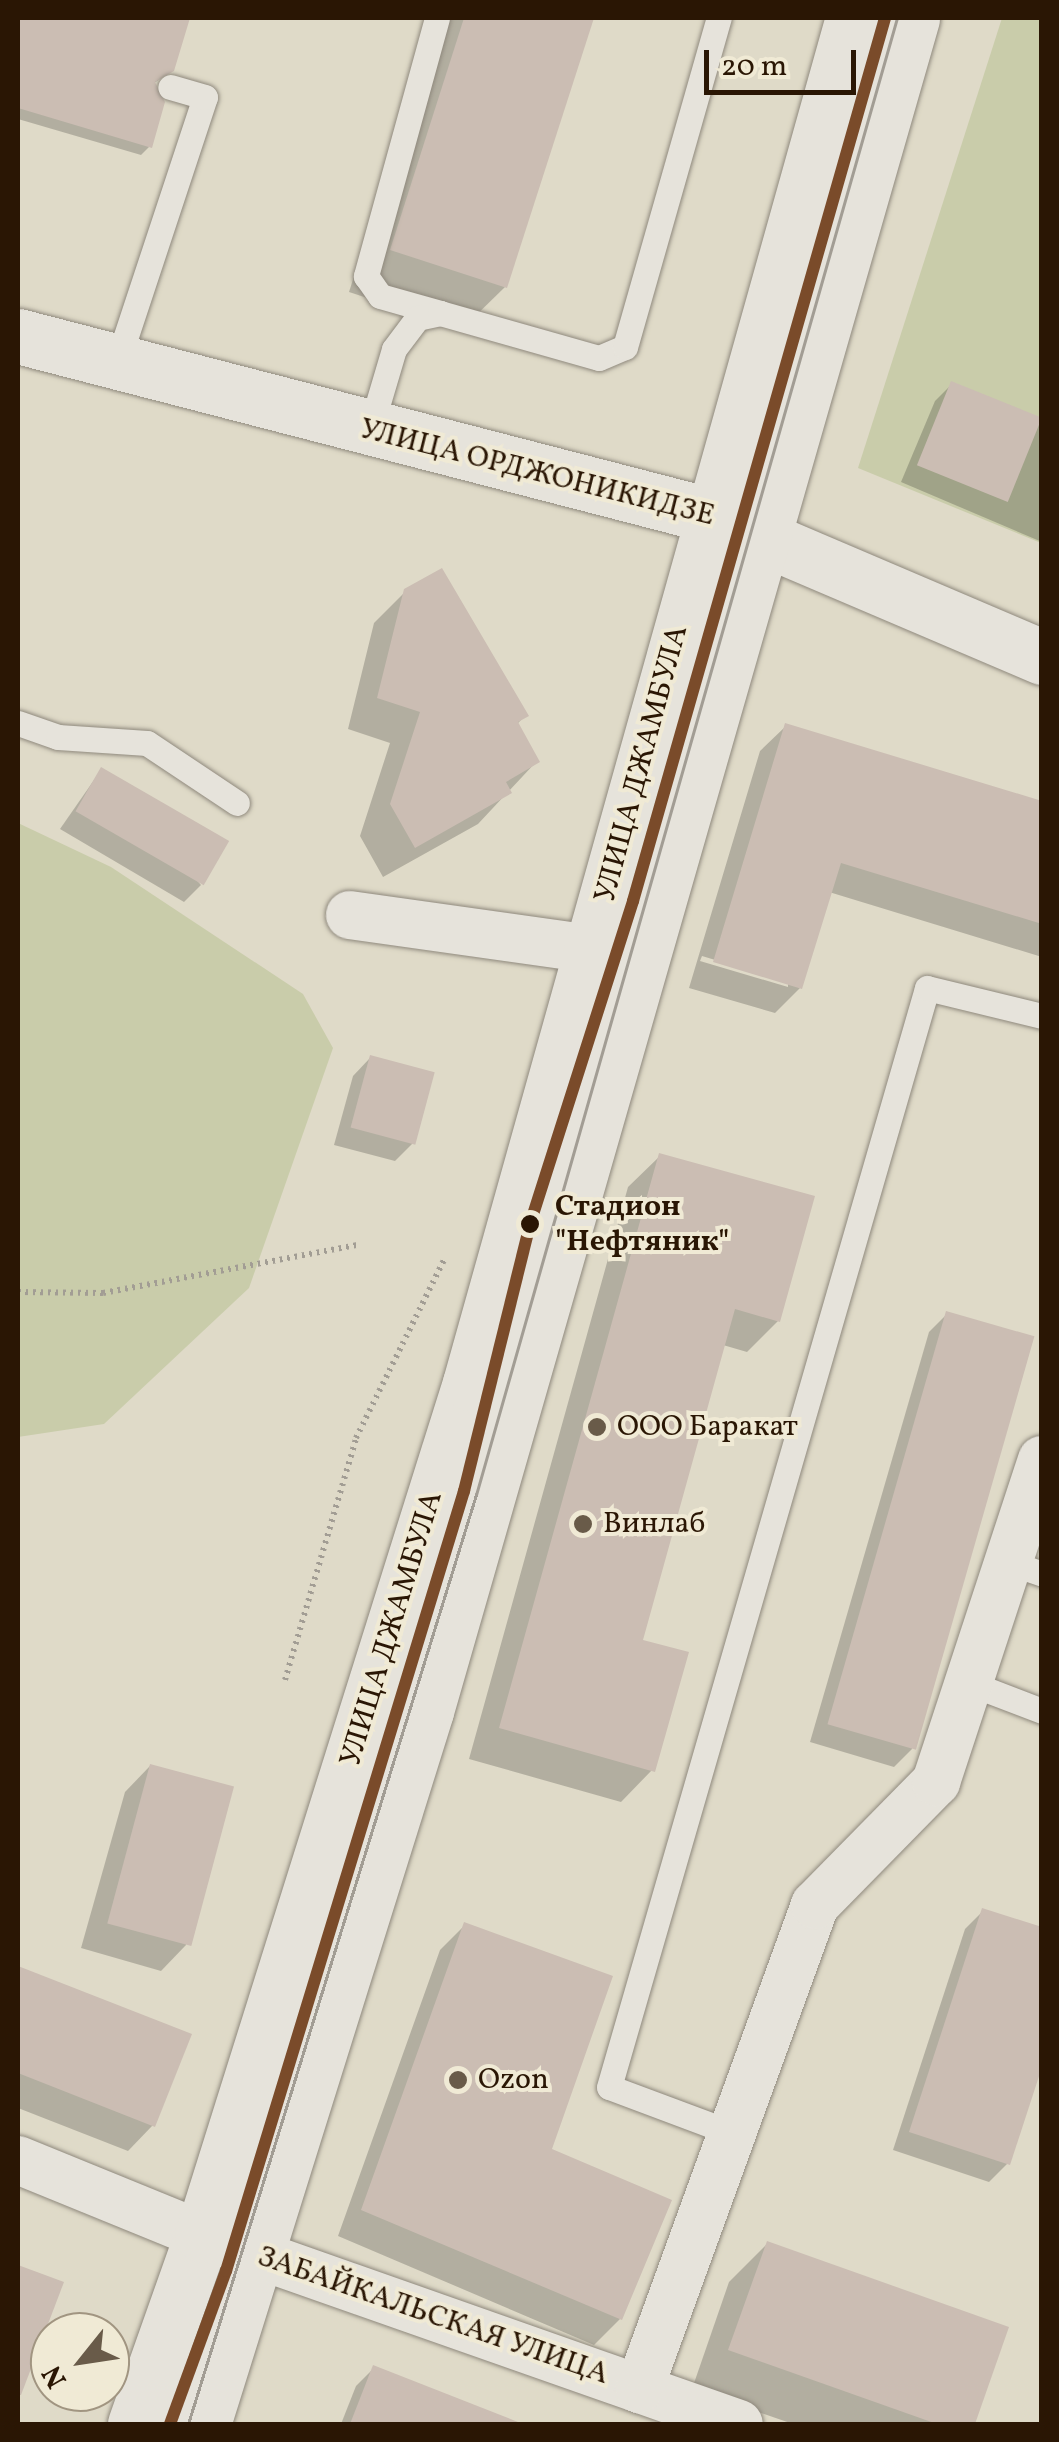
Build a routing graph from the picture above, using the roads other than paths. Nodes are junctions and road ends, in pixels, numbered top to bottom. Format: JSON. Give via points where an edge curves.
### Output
{"nodes":[{"id":1,"x":437,"y":18,"type":"edge"},
{"id":2,"x":719,"y":18,"type":"edge"},
{"id":3,"x":853,"y":18,"type":"edge"},
{"id":4,"x":912,"y":18,"type":"edge"},
{"id":5,"x":170,"y":87,"type":"dead end"},
{"id":6,"x":440,"y":312,"type":"junction"},
{"id":7,"x":18,"y":336,"type":"edge"},
{"id":8,"x":116,"y":366,"type":"junction"},
{"id":9,"x":370,"y":430,"type":"junction"},
{"id":10,"x":709,"y":515,"type":"junction"},
{"id":11,"x":760,"y":534,"type":"junction"},
{"id":12,"x":1042,"y":657,"type":"edge"},
{"id":13,"x":18,"y":722,"type":"edge"},
{"id":14,"x":237,"y":803,"type":"dead end"},
{"id":15,"x":350,"y":915,"type":"dead end"},
{"id":16,"x":591,"y":949,"type":"junction"},
{"id":17,"x":1042,"y":1016,"type":"edge"},
{"id":18,"x":1042,"y":1460,"type":"edge"},
{"id":19,"x":1025,"y":1568,"type":"edge"},
{"id":20,"x":969,"y":1682,"type":"junction"},
{"id":21,"x":1042,"y":1711,"type":"edge"},
{"id":22,"x":732,"y":2134,"type":"junction"},
{"id":23,"x":18,"y":2160,"type":"edge"},
{"id":24,"x":202,"y":2234,"type":"junction"},
{"id":25,"x":261,"y":2255,"type":"junction"},
{"id":26,"x":639,"y":2389,"type":"junction"},
{"id":27,"x":135,"y":2424,"type":"edge"},
{"id":28,"x":203,"y":2424,"type":"edge"},
{"id":29,"x":739,"y":2424,"type":"edge"}],
"edges":[{"from":1,"to":6,"type":"lane","via":[[366,276],[380,296]]},
{"from":2,"to":6,"type":"lane","via":[[618,355],[599,358]]},
{"from":3,"to":10,"type":"street","name":"УЛИЦА ДЖАМБУЛА"},
{"from":4,"to":11,"type":"street","name":"УЛИЦА ДЖАМБУЛА"},
{"from":5,"to":8,"type":"lane","via":[[206,97]]},
{"from":6,"to":9,"type":"lane","via":[[405,326]]},
{"from":7,"to":8,"type":"street","name":"УЛИЦА ОРДЖОНИКИДЗЕ"},
{"from":8,"to":9,"type":"street","name":"УЛИЦА ОРДЖОНИКИДЗЕ"},
{"from":9,"to":10,"type":"street","name":"УЛИЦА ОРДЖОНИКИДЗЕ"},
{"from":10,"to":11,"type":"street","name":"УЛИЦА ОРДЖОНИКИДЗЕ"},
{"from":10,"to":16,"type":"street","name":"УЛИЦА ДЖАМБУЛА"},
{"from":11,"to":12,"type":"street","name":"УЛИЦА ОРДЖОНИКИДЗЕ"},
{"from":11,"to":25,"type":"street","name":"УЛИЦА ДЖАМБУЛА","via":[[431,1692]]},
{"from":13,"to":14,"type":"lane","via":[[58,737],[147,743]]},
{"from":15,"to":16,"type":"street"},
{"from":16,"to":24,"type":"street","name":"УЛИЦА ДЖАМБУЛА","via":[[470,1383]]},
{"from":17,"to":22,"type":"lane","via":[[927,988],[610,2086]]},
{"from":18,"to":19,"type":"street"},
{"from":19,"to":20,"type":"street"},
{"from":20,"to":21,"type":"lane"},
{"from":20,"to":22,"type":"street","via":[[936,1782],[815,1904]]},
{"from":22,"to":26,"type":"street"},
{"from":23,"to":24,"type":"street","name":"ЗАБАЙКАЛЬСКАЯ УЛИЦА"},
{"from":24,"to":25,"type":"street","name":"ЗАБАЙКАЛЬСКАЯ УЛИЦА"},
{"from":24,"to":27,"type":"street","name":"УЛИЦА ДЖАМБУЛА"},
{"from":25,"to":26,"type":"street","name":"ЗАБАЙКАЛЬСКАЯ УЛИЦА"},
{"from":25,"to":28,"type":"street","name":"УЛИЦА ДЖАМБУЛА"},
{"from":26,"to":29,"type":"street","name":"ЗАБАЙКАЛЬСКАЯ УЛИЦА"}]}
